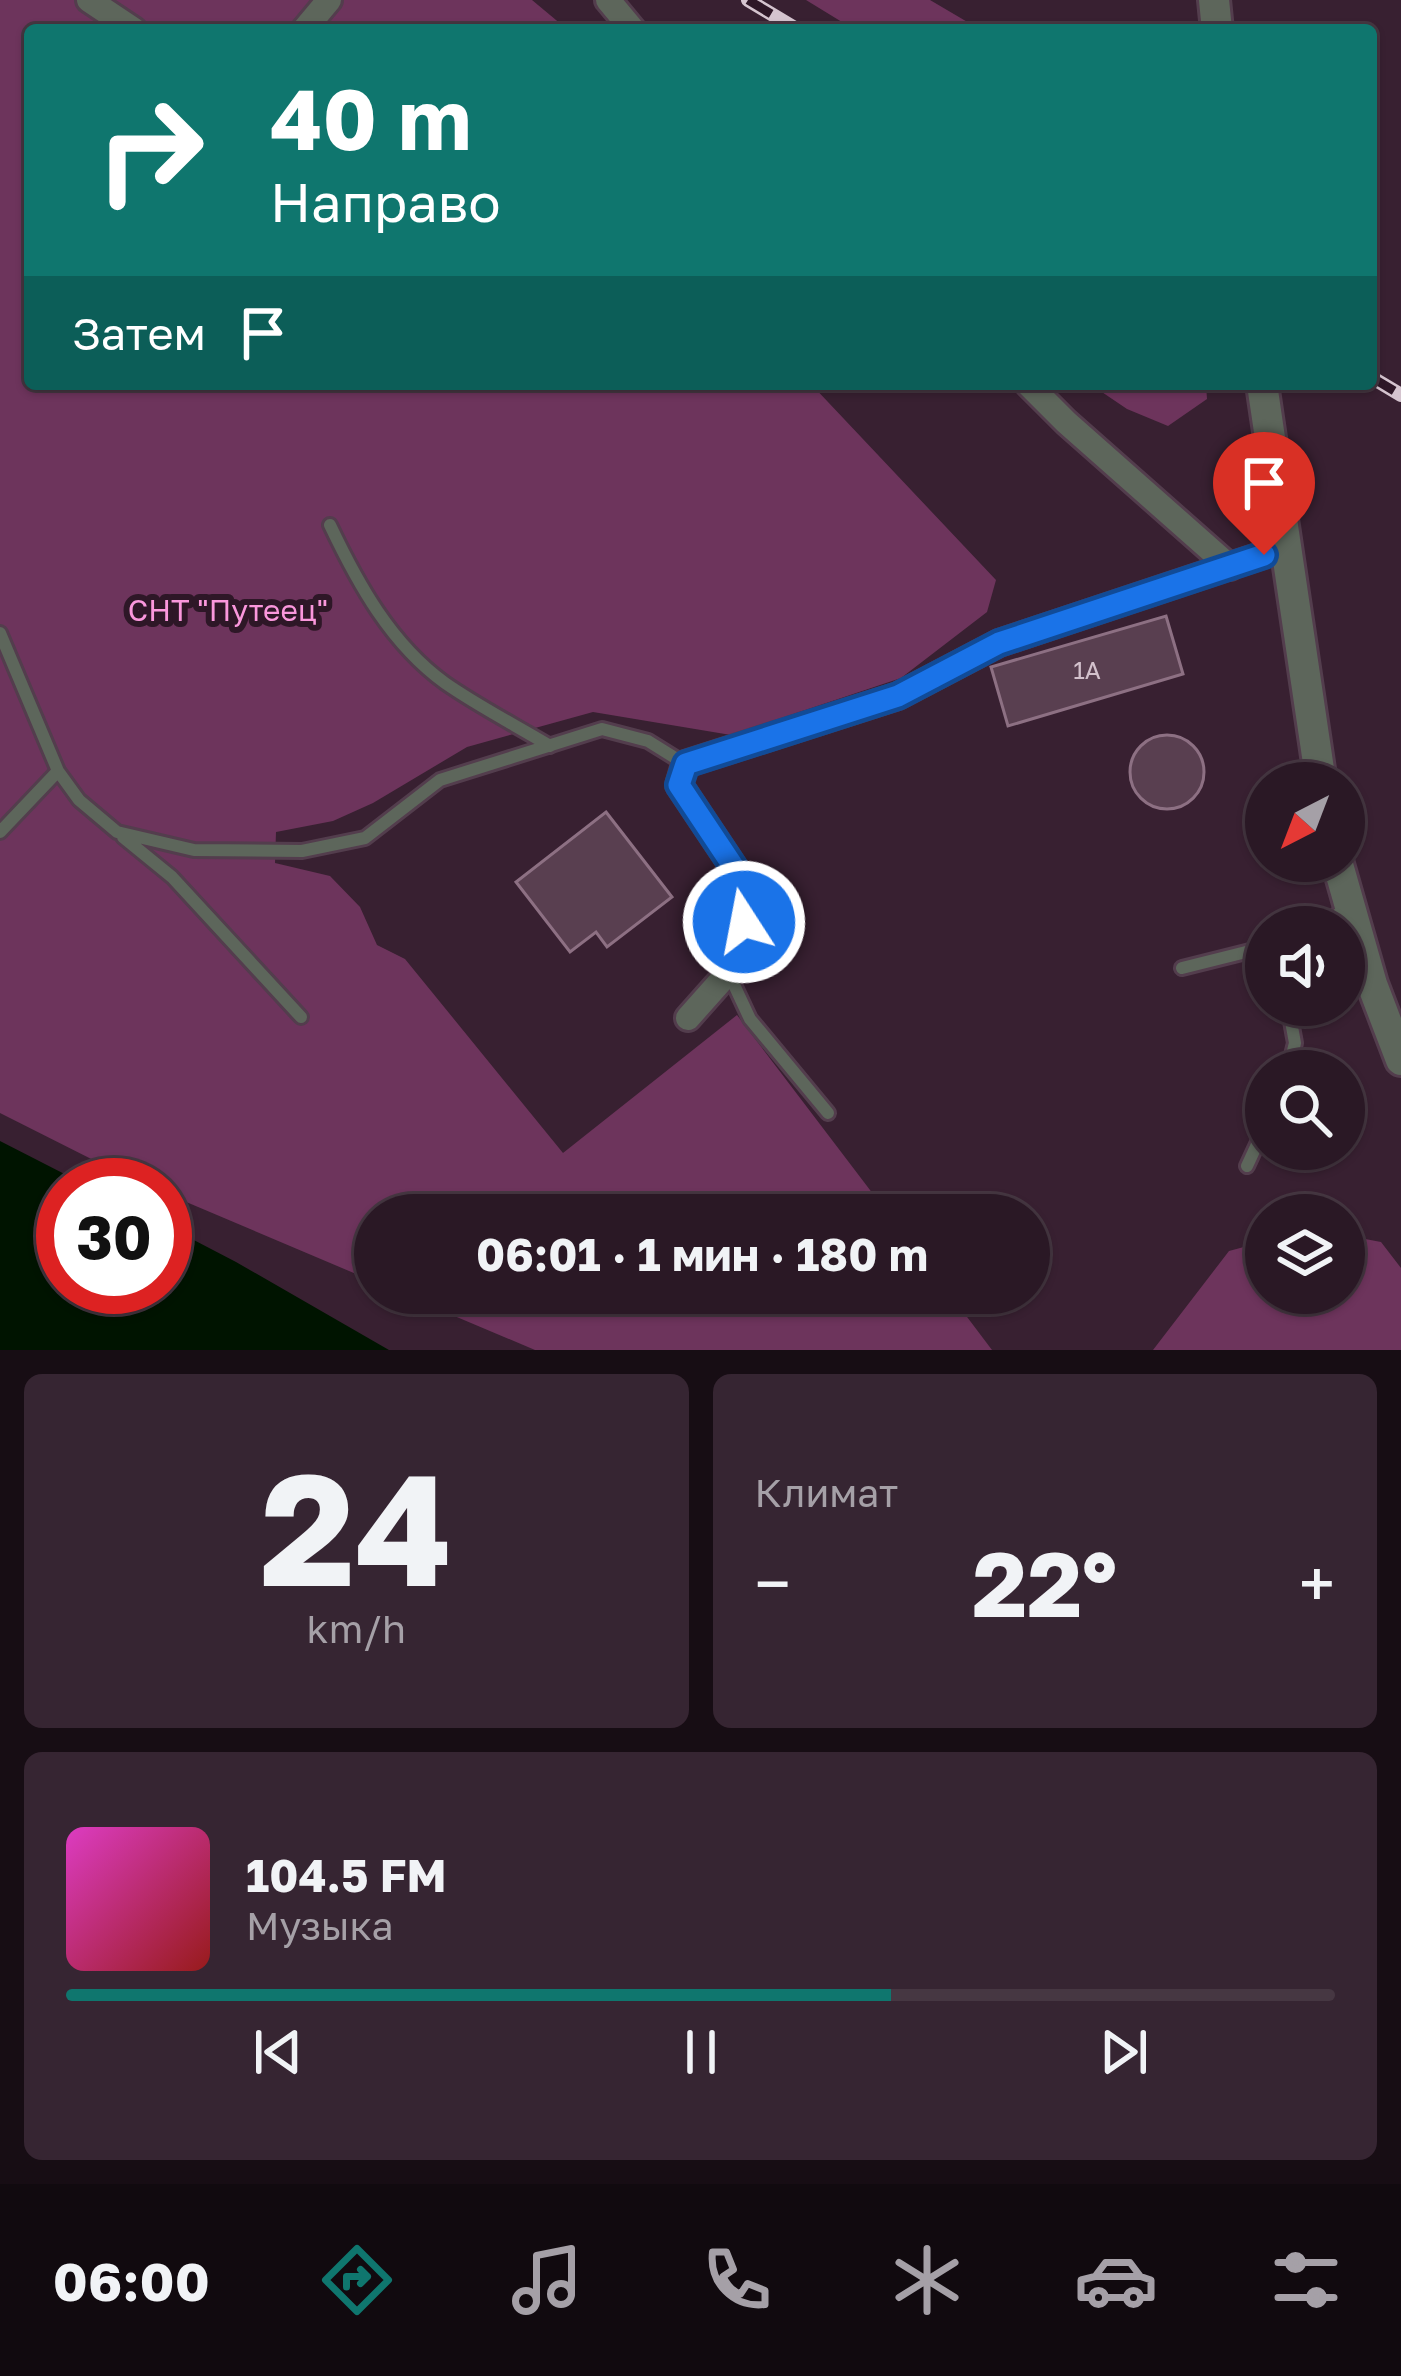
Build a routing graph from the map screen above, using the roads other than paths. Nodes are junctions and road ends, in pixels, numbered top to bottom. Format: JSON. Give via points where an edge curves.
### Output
{"nodes":[{"id":1,"x":89,"y":0,"type":"edge"},
{"id":2,"x":329,"y":0,"type":"edge"},
{"id":3,"x":608,"y":0,"type":"edge"},
{"id":4,"x":125,"y":24,"type":"edge"},
{"id":5,"x":309,"y":24,"type":"edge"},
{"id":6,"x":628,"y":24,"type":"edge"},
{"id":7,"x":1034,"y":390,"type":"edge"},
{"id":8,"x":1263,"y":390,"type":"edge"},
{"id":9,"x":330,"y":525,"type":"dead end"},
{"id":10,"x":1285,"y":548,"type":"junction"},
{"id":11,"x":1230,"y":567,"type":"junction"},
{"id":12,"x":0,"y":633,"type":"edge"},
{"id":13,"x":550,"y":746,"type":"junction"},
{"id":14,"x":1318,"y":762,"type":"edge"},
{"id":15,"x":686,"y":764,"type":"junction"},
{"id":16,"x":58,"y":771,"type":"junction"},
{"id":17,"x":0,"y":832,"type":"edge"},
{"id":18,"x":117,"y":832,"type":"junction"},
{"id":19,"x":1343,"y":882,"type":"edge"},
{"id":20,"x":1349,"y":905,"type":"joint"},
{"id":21,"x":1245,"y":952,"type":"edge"},
{"id":22,"x":1182,"y":968,"type":"dead end"},
{"id":23,"x":728,"y":973,"type":"junction"},
{"id":24,"x":301,"y":1018,"type":"dead end"},
{"id":25,"x":688,"y":1018,"type":"dead end"},
{"id":26,"x":1401,"y":1060,"type":"edge"},
{"id":27,"x":828,"y":1113,"type":"dead end"}],
"edges":[{"from":1,"to":4,"type":"street"},
{"from":2,"to":5,"type":"street"},
{"from":3,"to":6,"type":"street"},
{"from":7,"to":11,"type":"street"},
{"from":8,"to":10,"type":"street"},
{"from":9,"to":13,"type":"lane","via":[[356,581],[403,645],[444,682]]},
{"from":10,"to":11,"type":"street"},
{"from":10,"to":14,"type":"street"},
{"from":11,"to":15,"type":"street","via":[[999,643],[898,696]]},
{"from":12,"to":16,"type":"lane"},
{"from":13,"to":15,"type":"lane","via":[[602,729],[648,741]]},
{"from":13,"to":18,"type":"lane","via":[[440,780],[365,838],[302,851],[194,850]]},
{"from":15,"to":23,"type":"street","via":[[679,785],[743,881],[744,922]]},
{"from":16,"to":17,"type":"lane"},
{"from":16,"to":18,"type":"lane"},
{"from":18,"to":24,"type":"lane","via":[[172,877]]},
{"from":19,"to":20,"type":"street"},
{"from":20,"to":26,"type":"street"},
{"from":21,"to":22,"type":"lane"},
{"from":23,"to":25,"type":"street"},
{"from":23,"to":27,"type":"lane","via":[[750,1019]]}]}
